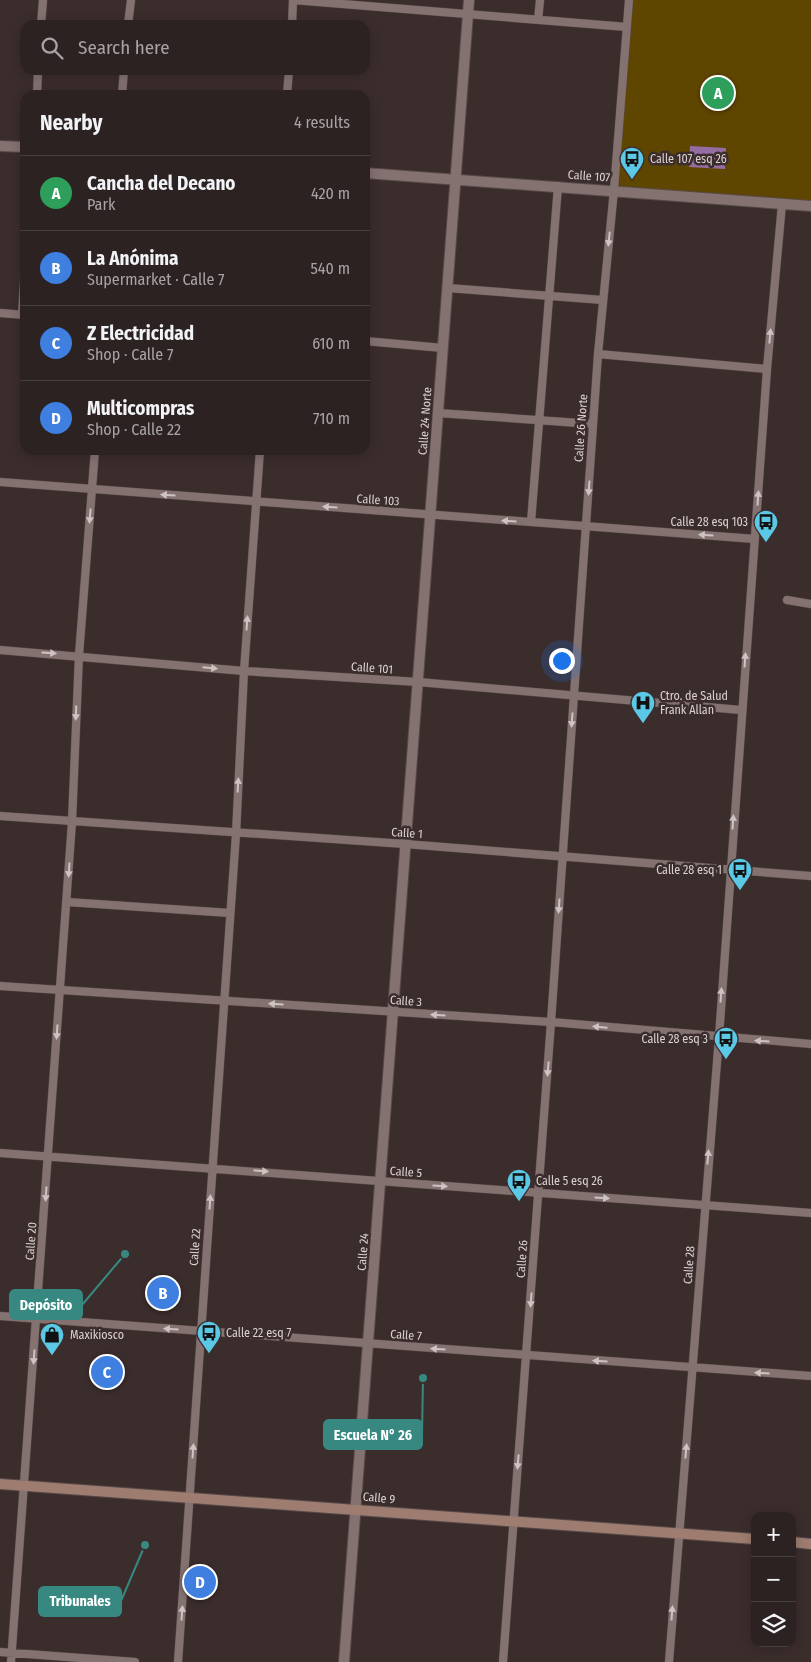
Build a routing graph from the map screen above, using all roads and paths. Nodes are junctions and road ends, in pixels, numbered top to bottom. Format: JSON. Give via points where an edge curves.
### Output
{"nodes":[{"id":1,"x":43,"y":0,"type":"edge"},
{"id":2,"x":130,"y":0,"type":"edge"},
{"id":3,"x":293,"y":0,"type":"edge"},
{"id":4,"x":469,"y":0,"type":"edge"},
{"id":5,"x":540,"y":0,"type":"edge"},
{"id":6,"x":629,"y":0,"type":"edge"},
{"id":7,"x":468,"y":15,"type":"junction"},
{"id":8,"x":41,"y":20,"type":"edge"},
{"id":9,"x":128,"y":20,"type":"edge"},
{"id":10,"x":292,"y":20,"type":"edge"},
{"id":11,"x":538,"y":20,"type":"junction"},
{"id":12,"x":627,"y":27,"type":"junction"},
{"id":13,"x":38,"y":75,"type":"edge"},
{"id":14,"x":124,"y":75,"type":"edge"},
{"id":15,"x":289,"y":75,"type":"edge"},
{"id":16,"x":37,"y":90,"type":"edge"},
{"id":17,"x":122,"y":90,"type":"edge"},
{"id":18,"x":287,"y":90,"type":"edge"},
{"id":19,"x":0,"y":146,"type":"edge"},
{"id":20,"x":20,"y":148,"type":"edge"},
{"id":21,"x":370,"y":173,"type":"edge"},
{"id":22,"x":456,"y":178,"type":"junction"},
{"id":23,"x":558,"y":186,"type":"junction"},
{"id":24,"x":614,"y":190,"type":"junction"},
{"id":25,"x":782,"y":204,"type":"junction"},
{"id":26,"x":811,"y":206,"type":"edge"},
{"id":27,"x":448,"y":288,"type":"junction"},
{"id":28,"x":549,"y":296,"type":"junction"},
{"id":29,"x":603,"y":300,"type":"junction"},
{"id":30,"x":0,"y":313,"type":"edge"},
{"id":31,"x":20,"y":315,"type":"edge"},
{"id":32,"x":370,"y":341,"type":"edge"},
{"id":33,"x":443,"y":348,"type":"junction"},
{"id":34,"x":598,"y":354,"type":"junction"},
{"id":35,"x":767,"y":369,"type":"junction"},
{"id":36,"x":438,"y":412,"type":"junction"},
{"id":37,"x":538,"y":420,"type":"junction"},
{"id":38,"x":593,"y":424,"type":"junction"},
{"id":39,"x":95,"y":455,"type":"edge"},
{"id":40,"x":260,"y":455,"type":"edge"},
{"id":41,"x":0,"y":482,"type":"edge"},
{"id":42,"x":92,"y":489,"type":"junction"},
{"id":43,"x":256,"y":502,"type":"junction"},
{"id":44,"x":430,"y":515,"type":"junction"},
{"id":45,"x":531,"y":522,"type":"junction"},
{"id":46,"x":586,"y":526,"type":"junction"},
{"id":47,"x":755,"y":539,"type":"junction"},
{"id":48,"x":787,"y":600,"type":"dead end"},
{"id":49,"x":811,"y":604,"type":"edge"},
{"id":50,"x":0,"y":650,"type":"edge"},
{"id":51,"x":79,"y":655,"type":"junction"},
{"id":52,"x":244,"y":671,"type":"junction"},
{"id":53,"x":418,"y":682,"type":"junction"},
{"id":54,"x":574,"y":697,"type":"junction"},
{"id":55,"x":742,"y":710,"type":"junction"},
{"id":56,"x":0,"y":816,"type":"edge"},
{"id":57,"x":72,"y":822,"type":"junction"},
{"id":58,"x":236,"y":834,"type":"junction"},
{"id":59,"x":405,"y":844,"type":"junction"},
{"id":60,"x":562,"y":858,"type":"junction"},
{"id":61,"x":729,"y":870,"type":"junction"},
{"id":62,"x":811,"y":876,"type":"edge"},
{"id":63,"x":67,"y":902,"type":"junction"},
{"id":64,"x":230,"y":913,"type":"junction"},
{"id":65,"x":0,"y":986,"type":"edge"},
{"id":66,"x":60,"y":990,"type":"junction"},
{"id":67,"x":224,"y":1000,"type":"junction"},
{"id":68,"x":393,"y":1012,"type":"junction"},
{"id":69,"x":551,"y":1022,"type":"junction"},
{"id":70,"x":719,"y":1037,"type":"junction"},
{"id":71,"x":811,"y":1044,"type":"edge"},
{"id":72,"x":0,"y":1153,"type":"edge"},
{"id":73,"x":48,"y":1157,"type":"junction"},
{"id":74,"x":212,"y":1167,"type":"junction"},
{"id":75,"x":381,"y":1181,"type":"junction"},
{"id":76,"x":538,"y":1193,"type":"junction"},
{"id":77,"x":704,"y":1206,"type":"junction"},
{"id":78,"x":811,"y":1213,"type":"edge"},
{"id":79,"x":0,"y":1316,"type":"edge"},
{"id":80,"x":37,"y":1319,"type":"junction"},
{"id":81,"x":201,"y":1331,"type":"junction"},
{"id":82,"x":369,"y":1344,"type":"junction"},
{"id":83,"x":527,"y":1355,"type":"junction"},
{"id":84,"x":693,"y":1368,"type":"junction"},
{"id":85,"x":811,"y":1376,"type":"edge"},
{"id":86,"x":0,"y":1484,"type":"edge"},
{"id":87,"x":24,"y":1486,"type":"junction"},
{"id":88,"x":190,"y":1497,"type":"junction"},
{"id":89,"x":357,"y":1509,"type":"junction"},
{"id":90,"x":514,"y":1522,"type":"junction"},
{"id":91,"x":678,"y":1534,"type":"junction"},
{"id":92,"x":751,"y":1540,"type":"edge"},
{"id":93,"x":796,"y":1542,"type":"edge"},
{"id":94,"x":811,"y":1544,"type":"edge"},
{"id":95,"x":0,"y":1652,"type":"edge"},
{"id":96,"x":12,"y":1653,"type":"junction"},
{"id":97,"x":12,"y":1662,"type":"edge"},
{"id":98,"x":135,"y":1662,"type":"edge"},
{"id":99,"x":178,"y":1662,"type":"edge"},
{"id":100,"x":344,"y":1662,"type":"edge"},
{"id":101,"x":504,"y":1662,"type":"edge"},
{"id":102,"x":668,"y":1662,"type":"edge"}],
"edges":[{"from":1,"to":8,"type":"street"},
{"from":2,"to":9,"type":"street"},
{"from":3,"to":7,"type":"street"},
{"from":3,"to":10,"type":"street"},
{"from":4,"to":7,"type":"street","name":"Calle 24 Norte"},
{"from":5,"to":11,"type":"street"},
{"from":6,"to":12,"type":"street","name":"Calle 26 Norte"},
{"from":7,"to":11,"type":"street"},
{"from":7,"to":22,"type":"street","name":"Calle 24 Norte"},
{"from":11,"to":12,"type":"street"},
{"from":12,"to":24,"type":"street","name":"Calle 26 Norte"},
{"from":13,"to":16,"type":"street"},
{"from":14,"to":17,"type":"street"},
{"from":15,"to":18,"type":"street"},
{"from":19,"to":20,"type":"street"},
{"from":21,"to":22,"type":"street","name":"Calle 107"},
{"from":22,"to":23,"type":"street","name":"Calle 107"},
{"from":22,"to":27,"type":"street","name":"Calle 24 Norte"},
{"from":23,"to":24,"type":"street","name":"Calle 107"},
{"from":23,"to":28,"type":"street"},
{"from":24,"to":25,"type":"street","name":"Calle 107"},
{"from":24,"to":29,"type":"street","name":"Calle 26 Norte","one_way":true},
{"from":25,"to":26,"type":"street","name":"Calle 107"},
{"from":35,"to":25,"type":"street","name":"Calle 28","one_way":true},
{"from":27,"to":28,"type":"street"},
{"from":27,"to":33,"type":"street","name":"Calle 24 Norte"},
{"from":28,"to":29,"type":"street"},
{"from":28,"to":37,"type":"street"},
{"from":29,"to":34,"type":"street","name":"Calle 26 Norte"},
{"from":30,"to":31,"type":"street"},
{"from":32,"to":33,"type":"street"},
{"from":33,"to":36,"type":"street","name":"Calle 24 Norte"},
{"from":34,"to":35,"type":"street"},
{"from":34,"to":38,"type":"street","name":"Calle 26 Norte"},
{"from":47,"to":35,"type":"street","name":"Calle 28","one_way":true},
{"from":36,"to":37,"type":"street"},
{"from":36,"to":44,"type":"street","name":"Calle 24 Norte"},
{"from":37,"to":38,"type":"street"},
{"from":37,"to":45,"type":"street"},
{"from":38,"to":46,"type":"street","name":"Calle 26 Norte","one_way":true},
{"from":39,"to":42,"type":"street","name":"Calle 20"},
{"from":40,"to":43,"type":"street","name":"Calle 22"},
{"from":41,"to":42,"type":"street","name":"Calle 103"},
{"from":43,"to":42,"type":"street","name":"Calle 103","one_way":true},
{"from":42,"to":51,"type":"street","name":"Calle 20","one_way":true},
{"from":44,"to":43,"type":"street","name":"Calle 103","one_way":true},
{"from":52,"to":43,"type":"street","name":"Calle 22","one_way":true},
{"from":45,"to":44,"type":"street","name":"Calle 103","one_way":true},
{"from":44,"to":53,"type":"street","name":"Calle 24 Norte"},
{"from":45,"to":46,"type":"street","name":"Calle 103"},
{"from":47,"to":46,"type":"street","name":"Calle 103","one_way":true},
{"from":46,"to":54,"type":"street","name":"Calle 26 Norte"},
{"from":55,"to":47,"type":"street","name":"Calle 28","one_way":true},
{"from":48,"to":49,"type":"street"},
{"from":50,"to":51,"type":"street","name":"Calle 101","one_way":true},
{"from":51,"to":52,"type":"street","name":"Calle 101","one_way":true},
{"from":51,"to":57,"type":"street","name":"Calle 20","one_way":true},
{"from":52,"to":53,"type":"street","name":"Calle 101"},
{"from":58,"to":52,"type":"street","name":"Calle 22","one_way":true},
{"from":53,"to":54,"type":"street","name":"Calle 101"},
{"from":53,"to":59,"type":"street","name":"Calle 24 Norte"},
{"from":54,"to":55,"type":"street","name":"Calle 101"},
{"from":54,"to":60,"type":"street","name":"Calle 26 Norte","one_way":true},
{"from":61,"to":55,"type":"street","name":"Calle 28","one_way":true},
{"from":56,"to":57,"type":"street","name":"Calle 1"},
{"from":57,"to":58,"type":"street","name":"Calle 1"},
{"from":57,"to":63,"type":"street","name":"Calle 20","one_way":true},
{"from":58,"to":59,"type":"street","name":"Calle 1"},
{"from":58,"to":64,"type":"street","name":"Calle 22"},
{"from":59,"to":60,"type":"street","name":"Calle 1"},
{"from":59,"to":68,"type":"street","name":"Calle 24"},
{"from":60,"to":61,"type":"street","name":"Calle 1"},
{"from":60,"to":69,"type":"street","name":"Calle 26","one_way":true},
{"from":61,"to":62,"type":"street","name":"Calle 1"},
{"from":70,"to":61,"type":"street","name":"Calle 28","one_way":true},
{"from":63,"to":64,"type":"street"},
{"from":63,"to":66,"type":"street","name":"Calle 20"},
{"from":64,"to":67,"type":"street","name":"Calle 22"},
{"from":65,"to":66,"type":"street","name":"Calle 3"},
{"from":66,"to":67,"type":"street","name":"Calle 3"},
{"from":66,"to":73,"type":"street","name":"Calle 20","one_way":true},
{"from":68,"to":67,"type":"street","name":"Calle 3","one_way":true},
{"from":67,"to":74,"type":"street","name":"Calle 22"},
{"from":69,"to":68,"type":"street","name":"Calle 3","one_way":true},
{"from":68,"to":75,"type":"street","name":"Calle 24"},
{"from":70,"to":69,"type":"street","name":"Calle 3","one_way":true},
{"from":69,"to":76,"type":"street","name":"Calle 26","one_way":true},
{"from":71,"to":70,"type":"street","name":"Calle 3","one_way":true},
{"from":77,"to":70,"type":"street","name":"Calle 28","one_way":true},
{"from":72,"to":73,"type":"street","name":"Calle 5"},
{"from":73,"to":74,"type":"street","name":"Calle 5"},
{"from":73,"to":80,"type":"street","name":"Calle 20","one_way":true},
{"from":74,"to":75,"type":"street","name":"Calle 5","one_way":true},
{"from":81,"to":74,"type":"street","name":"Calle 22","one_way":true},
{"from":75,"to":76,"type":"street","name":"Calle 5","one_way":true},
{"from":75,"to":82,"type":"street","name":"Calle 24"},
{"from":76,"to":77,"type":"street","name":"Calle 5","one_way":true},
{"from":76,"to":83,"type":"street","name":"Calle 26","one_way":true},
{"from":77,"to":78,"type":"street","name":"Calle 5"},
{"from":77,"to":84,"type":"street","name":"Calle 28"},
{"from":79,"to":80,"type":"street","name":"Calle 7"},
{"from":81,"to":80,"type":"street","name":"Calle 7","one_way":true},
{"from":80,"to":87,"type":"street","name":"Calle 20","one_way":true},
{"from":81,"to":82,"type":"street","name":"Calle 7"},
{"from":88,"to":81,"type":"street","name":"Calle 22","one_way":true},
{"from":83,"to":82,"type":"street","name":"Calle 7","one_way":true},
{"from":82,"to":89,"type":"street","name":"Calle 24"},
{"from":84,"to":83,"type":"street","name":"Calle 7","one_way":true},
{"from":83,"to":90,"type":"street","name":"Calle 26","one_way":true},
{"from":85,"to":84,"type":"street","name":"Calle 7","one_way":true},
{"from":91,"to":84,"type":"street","name":"Calle 28","one_way":true},
{"from":86,"to":87,"type":"main road","name":"Calle 9"},
{"from":87,"to":88,"type":"main road","name":"Calle 9"},
{"from":87,"to":96,"type":"street","name":"Calle 20"},
{"from":88,"to":89,"type":"main road","name":"Calle 9"},
{"from":99,"to":88,"type":"street","name":"Calle 22","one_way":true},
{"from":89,"to":90,"type":"main road","name":"Calle 9"},
{"from":89,"to":100,"type":"street","name":"Calle 24"},
{"from":90,"to":91,"type":"main road","name":"Calle 9"},
{"from":90,"to":101,"type":"street","name":"Calle 26"},
{"from":91,"to":92,"type":"main road","name":"Calle 9"},
{"from":102,"to":91,"type":"street","name":"Calle 28","one_way":true},
{"from":93,"to":94,"type":"main road"},
{"from":95,"to":96,"type":"street"},
{"from":96,"to":97,"type":"street","name":"Calle 20"},
{"from":96,"to":98,"type":"street"}]}
